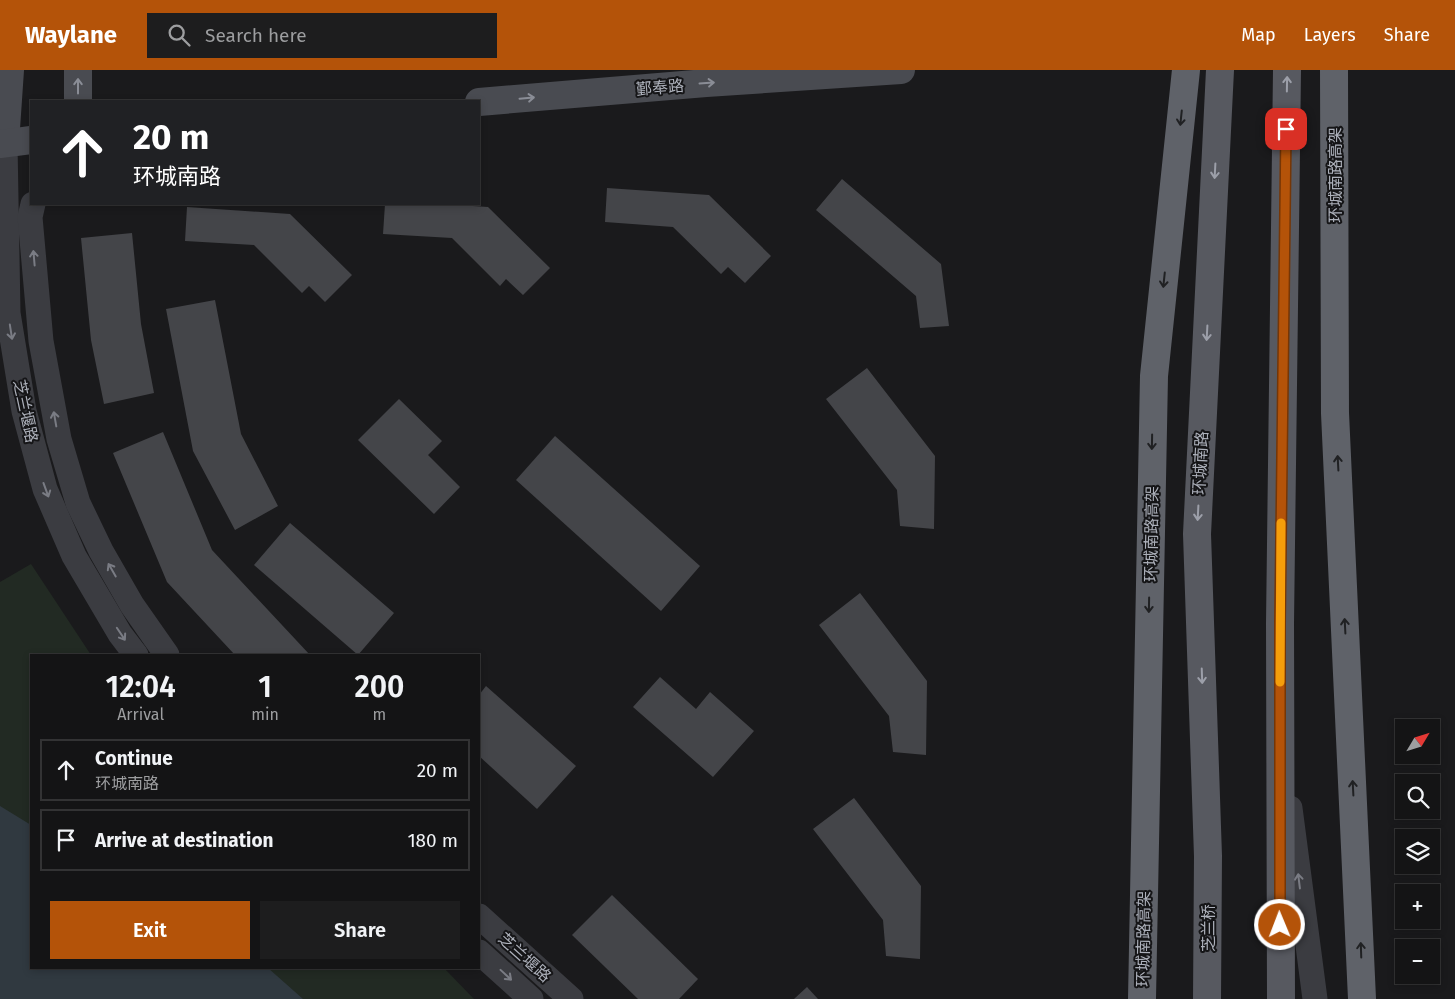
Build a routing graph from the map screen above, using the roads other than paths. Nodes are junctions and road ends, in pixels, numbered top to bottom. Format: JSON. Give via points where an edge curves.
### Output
{"nodes":[{"id":1,"x":10,"y":70,"type":"edge"},
{"id":2,"x":78,"y":70,"type":"edge"},
{"id":3,"x":901,"y":70,"type":"edge"},
{"id":4,"x":1186,"y":70,"type":"edge"},
{"id":5,"x":1220,"y":70,"type":"edge"},
{"id":6,"x":1287,"y":70,"type":"edge"},
{"id":7,"x":1334,"y":70,"type":"edge"},
{"id":8,"x":78,"y":100,"type":"edge"},
{"id":9,"x":480,"y":102,"type":"edge"},
{"id":10,"x":12,"y":142,"type":"edge"},
{"id":11,"x":33,"y":205,"type":"edge"},
{"id":12,"x":135,"y":654,"type":"edge"},
{"id":13,"x":166,"y":654,"type":"edge"},
{"id":14,"x":1280,"y":728,"type":"junction"},
{"id":15,"x":1208,"y":856,"type":"junction"},
{"id":16,"x":480,"y":917,"type":"edge"},
{"id":17,"x":480,"y":953,"type":"edge"},
{"id":18,"x":531,"y":999,"type":"edge"},
{"id":19,"x":572,"y":999,"type":"edge"},
{"id":20,"x":1142,"y":999,"type":"edge"},
{"id":21,"x":1198,"y":999,"type":"edge"},
{"id":22,"x":1207,"y":999,"type":"edge"},
{"id":23,"x":1281,"y":999,"type":"edge"},
{"id":24,"x":1315,"y":999,"type":"edge"},
{"id":25,"x":1362,"y":999,"type":"edge"}],
"edges":[{"from":1,"to":10,"type":"main road"},
{"from":8,"to":2,"type":"main road","one_way":true},
{"from":9,"to":3,"type":"main road","name":"鄞奉路","one_way":true},
{"from":4,"to":20,"type":"highway","name":"环城南路高架","one_way":true,"via":[[1154,376]]},
{"from":5,"to":15,"type":"main road","name":"环城南路","one_way":true,"via":[[1197,534]]},
{"from":14,"to":6,"type":"main road","one_way":true},
{"from":25,"to":7,"type":"highway","name":"环城南路高架","one_way":true,"via":[[1336,413]]},
{"from":10,"to":12,"type":"street","name":"芝兰堰路","one_way":true,"via":[[8,313],[24,411],[45,489],[74,556]]},
{"from":13,"to":11,"type":"street","name":"芝兰堰路","one_way":true,"via":[[132,605],[78,503],[59,439],[41,341],[30,217]]},
{"from":14,"to":23,"type":"main road"},
{"from":24,"to":14,"type":"street","one_way":true},
{"from":15,"to":21,"type":"street"},
{"from":15,"to":22,"type":"main road","name":"芝兰桥"},
{"from":16,"to":19,"type":"street","name":"芝兰堰路"},
{"from":17,"to":18,"type":"street","name":"芝兰堰路","one_way":true}]}
